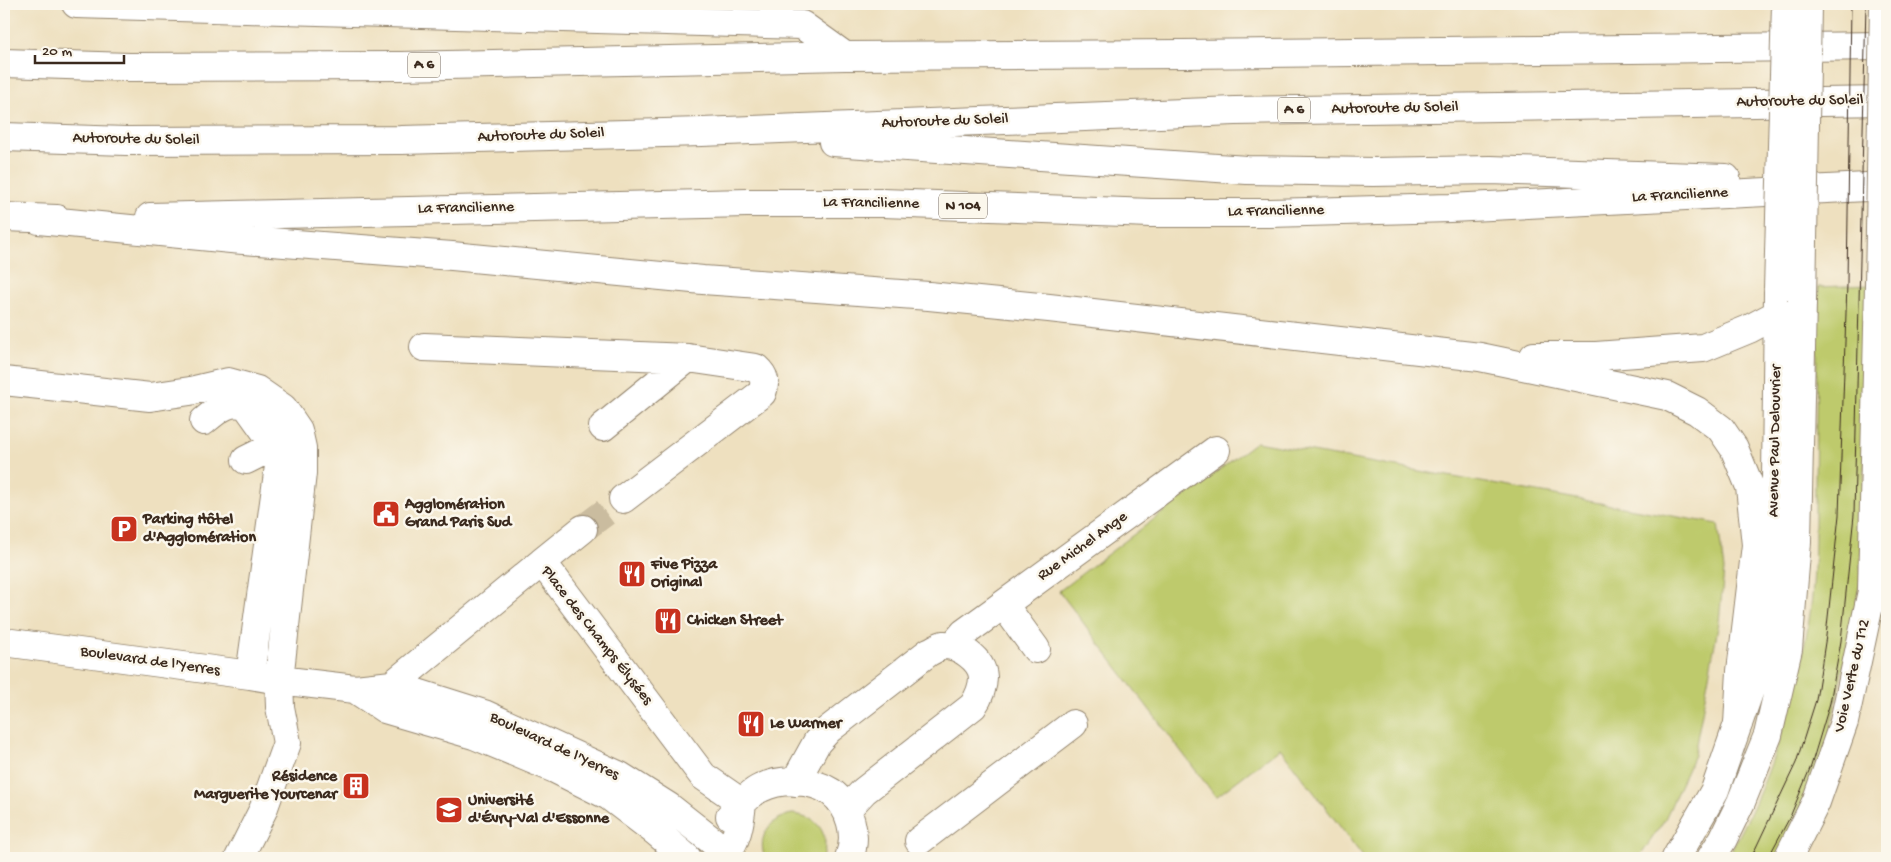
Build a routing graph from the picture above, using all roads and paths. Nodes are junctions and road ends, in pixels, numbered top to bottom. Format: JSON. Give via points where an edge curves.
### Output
{"nodes":[{"id":1,"x":76,"y":4,"type":"edge"},
{"id":2,"x":1786,"y":4,"type":"edge"},
{"id":3,"x":1807,"y":4,"type":"edge"},
{"id":4,"x":1884,"y":4,"type":"edge"},
{"id":5,"x":1887,"y":46,"type":"edge"},
{"id":6,"x":844,"y":56,"type":"junction"},
{"id":7,"x":4,"y":64,"type":"edge"},
{"id":8,"x":1887,"y":101,"type":"edge"},
{"id":9,"x":702,"y":132,"type":"junction"},
{"id":10,"x":4,"y":137,"type":"edge"},
{"id":11,"x":1887,"y":185,"type":"edge"},
{"id":12,"x":4,"y":217,"type":"edge"},
{"id":13,"x":39,"y":220,"type":"junction"},
{"id":14,"x":1786,"y":302,"type":"junction"},
{"id":15,"x":424,"y":347,"type":"dead end"},
{"id":16,"x":1480,"y":357,"type":"junction"},
{"id":17,"x":688,"y":358,"type":"junction"},
{"id":18,"x":4,"y":381,"type":"edge"},
{"id":19,"x":204,"y":421,"type":"dead end"},
{"id":20,"x":603,"y":427,"type":"dead end"},
{"id":21,"x":278,"y":448,"type":"junction"},
{"id":22,"x":1216,"y":450,"type":"dead end"},
{"id":23,"x":246,"y":460,"type":"dead end"},
{"id":24,"x":623,"y":499,"type":"tunnel mouth"},
{"id":25,"x":583,"y":529,"type":"tunnel mouth"},
{"id":26,"x":542,"y":562,"type":"junction"},
{"id":27,"x":1004,"y":604,"type":"junction"},
{"id":28,"x":4,"y":642,"type":"edge"},
{"id":29,"x":953,"y":646,"type":"junction"},
{"id":30,"x":1036,"y":649,"type":"dead end"},
{"id":31,"x":250,"y":675,"type":"junction"},
{"id":32,"x":279,"y":680,"type":"junction"},
{"id":33,"x":392,"y":685,"type":"junction"},
{"id":34,"x":355,"y":689,"type":"junction"},
{"id":35,"x":1073,"y":724,"type":"dead end"},
{"id":36,"x":1738,"y":724,"type":"junction"},
{"id":37,"x":555,"y":770,"type":"junction"},
{"id":38,"x":795,"y":782,"type":"junction"},
{"id":39,"x":742,"y":803,"type":"junction"},
{"id":40,"x":849,"y":834,"type":"edge"},
{"id":41,"x":919,"y":841,"type":"dead end"},
{"id":42,"x":719,"y":854,"type":"edge"},
{"id":43,"x":239,"y":858,"type":"edge"},
{"id":44,"x":687,"y":858,"type":"edge"},
{"id":45,"x":872,"y":858,"type":"edge"},
{"id":46,"x":1676,"y":858,"type":"edge"},
{"id":47,"x":1711,"y":858,"type":"edge"},
{"id":48,"x":1788,"y":858,"type":"edge"}],
"edges":[{"from":1,"to":6,"type":"main road","via":[[802,25]]},
{"from":2,"to":14,"type":"main road","name":"Avenue Paul Delouvrier","bridge":true},
{"from":3,"to":14,"type":"main road","name":"Avenue Paul Delouvrier","bridge":true},
{"from":4,"to":48,"type":"main road","name":"Voie Verte du T12","bridge":true,"via":[[1872,591],[1844,722],[1816,802]]},
{"from":5,"to":6,"type":"main road","number":"A 6"},
{"from":6,"to":7,"type":"main road","number":"A 6","via":[[401,66]]},
{"from":8,"to":9,"type":"main road","name":"Autoroute du Soleil","number":"A 6","via":[[1235,111]]},
{"from":9,"to":10,"type":"main road","name":"Autoroute du Soleil","number":"A 6","via":[[401,140],[126,141]]},
{"from":9,"to":11,"type":"main road","via":[[1247,170],[1492,170]]},
{"from":11,"to":13,"type":"main road","name":"La Francilienne","number":"N 104","via":[[1450,208],[1270,213],[1151,213],[882,203],[747,203]]},
{"from":12,"to":13,"type":"main road","name":"La Francilienne","number":"N 104"},
{"from":13,"to":16,"type":"main road","via":[[703,280],[938,297]]},
{"from":14,"to":16,"type":"main road","via":[[1749,329],[1703,348],[1596,356]]},
{"from":14,"to":36,"type":"main road","name":"Avenue Paul Delouvrier","via":[[1775,574],[1763,652]]},
{"from":14,"to":47,"type":"main road","name":"Avenue Paul Delouvrier","via":[[1797,542],[1788,649],[1768,736],[1741,802]]},
{"from":15,"to":17,"type":"main road"},
{"from":16,"to":36,"type":"main road","via":[[1667,396],[1697,411],[1721,429],[1734,448],[1750,487],[1756,544]]},
{"from":17,"to":20,"type":"main road"},
{"from":17,"to":24,"type":"main road","via":[[756,368],[766,384],[762,393]]},
{"from":18,"to":32,"type":"main road","via":[[150,397],[228,382],[257,390],[283,408],[298,430],[302,473]]},
{"from":19,"to":21,"type":"main road","via":[[221,407],[241,403],[247,406]]},
{"from":21,"to":23,"type":"main road","via":[[268,449]]},
{"from":21,"to":31,"type":"main road","via":[[280,459]]},
{"from":22,"to":27,"type":"main road","name":"Rue Michel Ange"},
{"from":25,"to":26,"type":"main road"},
{"from":26,"to":33,"type":"main road","name":"Place des Champs Élysées"},
{"from":26,"to":39,"type":"main road","name":"Place des Champs Élysées","via":[[703,776]]},
{"from":27,"to":29,"type":"main road","name":"Rue Michel Ange","via":[[964,633]]},
{"from":27,"to":30,"type":"main road"},
{"from":28,"to":31,"type":"main road","name":"Boulevard de l'Yerres"},
{"from":29,"to":38,"type":"main road","via":[[942,645],[929,652],[828,730],[817,742]]},
{"from":29,"to":40,"type":"main road","via":[[966,652],[983,674],[978,697],[973,706],[864,791]]},
{"from":31,"to":32,"type":"main road","name":"Boulevard de l'Yerres"},
{"from":32,"to":34,"type":"main road","name":"Boulevard de l'Yerres"},
{"from":32,"to":43,"type":"main road","via":[[287,743],[263,810]]},
{"from":33,"to":34,"type":"main road","name":"Boulevard de l'Yerres"},
{"from":33,"to":42,"type":"main road","name":"Boulevard de l'Yerres","via":[[484,714],[620,776],[669,808]]},
{"from":34,"to":37,"type":"main road","name":"Boulevard de l'Yerres","via":[[385,709],[474,735]]},
{"from":35,"to":41,"type":"main road"},
{"from":36,"to":46,"type":"main road","name":"Avenue Paul Delouvrier","via":[[1715,790]]},
{"from":37,"to":42,"type":"main road","via":[[615,788]]},
{"from":37,"to":44,"type":"main road","name":"Boulevard de l'Yerres","via":[[610,796]]},
{"from":38,"to":39,"type":"main road","via":[[760,788]]},
{"from":38,"to":40,"type":"main road","via":[[812,784],[832,793]]},
{"from":39,"to":42,"type":"main road","via":[[735,840]]},
{"from":40,"to":45,"type":"main road"}]}
